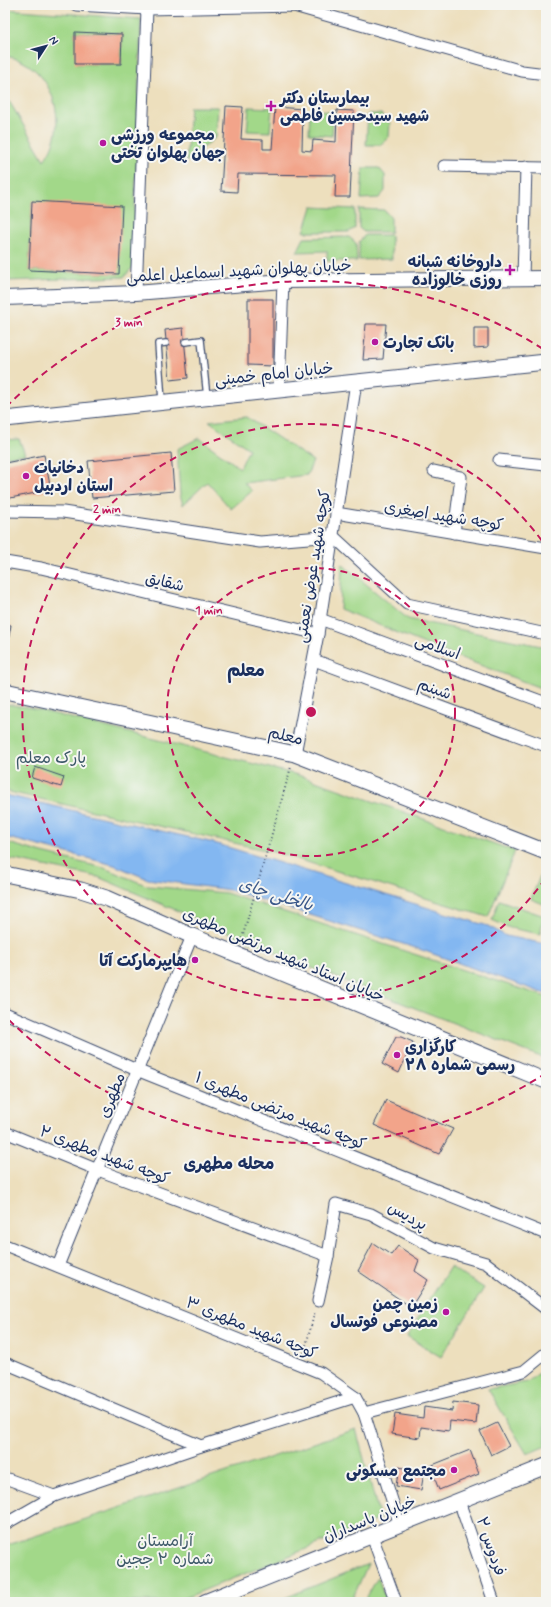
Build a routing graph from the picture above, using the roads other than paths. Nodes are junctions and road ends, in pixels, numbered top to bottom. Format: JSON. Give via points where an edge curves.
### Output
{"nodes":[{"id":1,"x":76,"y":5,"type":"edge"},
{"id":2,"x":294,"y":6,"type":"edge"},
{"id":3,"x":147,"y":9,"type":"junction"},
{"id":4,"x":545,"y":74,"type":"edge"},
{"id":5,"x":444,"y":166,"type":"dead end"},
{"id":6,"x":526,"y":167,"type":"junction"},
{"id":7,"x":546,"y":168,"type":"edge"},
{"id":8,"x":523,"y":278,"type":"junction"},
{"id":9,"x":546,"y":278,"type":"edge"},
{"id":10,"x":283,"y":281,"type":"junction"},
{"id":11,"x":136,"y":293,"type":"junction"},
{"id":12,"x":5,"y":298,"type":"edge"},
{"id":13,"x":185,"y":342,"type":"dead end"},
{"id":14,"x":166,"y":343,"type":"dead end"},
{"id":15,"x":546,"y":362,"type":"edge"},
{"id":16,"x":356,"y":382,"type":"junction"},
{"id":17,"x":278,"y":390,"type":"junction"},
{"id":18,"x":207,"y":398,"type":"junction"},
{"id":19,"x":162,"y":402,"type":"junction"},
{"id":20,"x":5,"y":419,"type":"edge"},
{"id":21,"x":499,"y":460,"type":"dead end"},
{"id":22,"x":546,"y":465,"type":"edge"},
{"id":23,"x":434,"y":471,"type":"dead end"},
{"id":24,"x":5,"y":511,"type":"edge"},
{"id":25,"x":336,"y":513,"type":"junction"},
{"id":26,"x":454,"y":533,"type":"junction"},
{"id":27,"x":333,"y":536,"type":"junction"},
{"id":28,"x":546,"y":548,"type":"edge"},
{"id":29,"x":5,"y":562,"type":"edge"},
{"id":30,"x":320,"y":619,"type":"junction"},
{"id":31,"x":318,"y":634,"type":"junction"},
{"id":32,"x":546,"y":634,"type":"edge"},
{"id":33,"x":314,"y":660,"type":"junction"},
{"id":34,"x":5,"y":691,"type":"edge"},
{"id":35,"x":546,"y":703,"type":"edge"},
{"id":36,"x":546,"y":746,"type":"edge"},
{"id":37,"x":295,"y":754,"type":"junction"},
{"id":38,"x":546,"y":852,"type":"edge"},
{"id":39,"x":5,"y":874,"type":"edge"},
{"id":40,"x":192,"y":936,"type":"junction"},
{"id":41,"x":5,"y":1013,"type":"edge"},
{"id":42,"x":139,"y":1071,"type":"junction"},
{"id":43,"x":546,"y":1081,"type":"edge"},
{"id":44,"x":5,"y":1132,"type":"edge"},
{"id":45,"x":98,"y":1170,"type":"junction"},
{"id":46,"x":546,"y":1234,"type":"edge"},
{"id":47,"x":5,"y":1246,"type":"edge"},
{"id":48,"x":328,"y":1256,"type":"junction"},
{"id":49,"x":58,"y":1266,"type":"junction"},
{"id":50,"x":318,"y":1301,"type":"road end"},
{"id":51,"x":546,"y":1309,"type":"edge"},
{"id":52,"x":546,"y":1353,"type":"edge"},
{"id":53,"x":5,"y":1363,"type":"edge"},
{"id":54,"x":355,"y":1397,"type":"junction"},
{"id":55,"x":364,"y":1413,"type":"junction"},
{"id":56,"x":201,"y":1446,"type":"junction"},
{"id":57,"x":546,"y":1466,"type":"edge"},
{"id":58,"x":5,"y":1478,"type":"edge"},
{"id":59,"x":54,"y":1496,"type":"junction"},
{"id":60,"x":459,"y":1500,"type":"junction"},
{"id":61,"x":5,"y":1524,"type":"edge"},
{"id":62,"x":400,"y":1525,"type":"junction"},
{"id":63,"x":372,"y":1536,"type":"junction"},
{"id":64,"x":206,"y":1602,"type":"edge"},
{"id":65,"x":396,"y":1602,"type":"edge"},
{"id":66,"x":494,"y":1602,"type":"edge"}],
"edges":[{"from":1,"to":3,"type":"street"},
{"from":2,"to":3,"type":"street"},
{"from":2,"to":4,"type":"street","via":[[522,71]]},
{"from":3,"to":11,"type":"street"},
{"from":5,"to":6,"type":"street"},
{"from":6,"to":7,"type":"street"},
{"from":6,"to":8,"type":"street"},
{"from":8,"to":9,"type":"street","name":"خیابان پهلوان شهید اسماعیل اعلمی"},
{"from":8,"to":10,"type":"street","name":"خیابان پهلوان شهید اسماعیل اعلمی"},
{"from":10,"to":11,"type":"street","name":"خیابان پهلوان شهید اسماعیل اعلمی"},
{"from":10,"to":17,"type":"street"},
{"from":11,"to":12,"type":"street","name":"خیابان پهلوان شهید اسماعیل اعلمی"},
{"from":13,"to":18,"type":"lane","via":[[201,340]]},
{"from":14,"to":19,"type":"lane","via":[[158,344]]},
{"from":15,"to":16,"type":"main road","name":"خیابان امام خمینی"},
{"from":16,"to":17,"type":"main road","name":"خیابان امام خمینی"},
{"from":16,"to":25,"type":"street","name":"کوچه شهید عوض نعمتی"},
{"from":17,"to":18,"type":"main road","name":"خیابان امام خمینی"},
{"from":18,"to":19,"type":"main road","name":"خیابان امام خمینی"},
{"from":19,"to":20,"type":"main road","name":"خیابان امام خمینی"},
{"from":21,"to":22,"type":"street"},
{"from":23,"to":26,"type":"street","via":[[461,477]]},
{"from":24,"to":27,"type":"street","via":[[63,512],[260,542]]},
{"from":25,"to":26,"type":"street","name":"کوچه شهید اصغری"},
{"from":25,"to":27,"type":"street","name":"کوچه شهید عوض نعمتی"},
{"from":26,"to":28,"type":"street","name":"کوچه شهید اصغری"},
{"from":27,"to":30,"type":"street","name":"کوچه شهید عوض نعمتی"},
{"from":27,"to":32,"type":"street","via":[[407,604]]},
{"from":29,"to":31,"type":"street","name":"شقایق","via":[[41,568]]},
{"from":30,"to":31,"type":"street","name":"کوچه شهید عوض نعمتی"},
{"from":30,"to":35,"type":"street","name":"اسلامی"},
{"from":31,"to":33,"type":"street","name":"کوچه شهید عوض نعمتی"},
{"from":33,"to":36,"type":"street","name":"شبنم"},
{"from":33,"to":37,"type":"street","name":"کوچه شهید عوض نعمتی"},
{"from":34,"to":37,"type":"main road","name":"معلم"},
{"from":37,"to":38,"type":"main road","name":"معلم"},
{"from":39,"to":40,"type":"main road","name":"خیابان استاد شهید مرتضی مطهری","via":[[81,890],[106,898]]},
{"from":40,"to":42,"type":"street","name":"مطهری"},
{"from":40,"to":43,"type":"main road","name":"خیابان استاد شهید مرتضی مطهری"},
{"from":41,"to":42,"type":"street","name":"کوچه شهید مرتضی مطهری ۱"},
{"from":42,"to":45,"type":"street","name":"مطهری"},
{"from":42,"to":46,"type":"street","name":"کوچه شهید مرتضی مطهری ۱"},
{"from":44,"to":45,"type":"street","name":"کوچه شهید مطهری ۲"},
{"from":45,"to":48,"type":"street","name":"کوچه شهید مطهری ۲"},
{"from":45,"to":49,"type":"street","name":"مطهری"},
{"from":47,"to":49,"type":"street","name":"کوچه شهید مطهری ۳"},
{"from":48,"to":50,"type":"street","name":"پردیس"},
{"from":48,"to":51,"type":"street","name":"پردیس","via":[[336,1204],[371,1214],[434,1248],[486,1263]]},
{"from":49,"to":54,"type":"street","name":"کوچه شهید مطهری ۳","via":[[301,1364],[321,1373]]},
{"from":52,"to":55,"type":"street","via":[[524,1371]]},
{"from":53,"to":56,"type":"street"},
{"from":54,"to":55,"type":"street","name":"کوچه شهید مطهری ۳"},
{"from":54,"to":56,"type":"street"},
{"from":55,"to":62,"type":"street","name":"کوچه شهید مطهری ۳"},
{"from":56,"to":59,"type":"street"},
{"from":57,"to":60,"type":"main road","name":"خیابان پاسداران"},
{"from":58,"to":59,"type":"street"},
{"from":59,"to":61,"type":"street"},
{"from":60,"to":62,"type":"main road","name":"خیابان پاسداران"},
{"from":60,"to":66,"type":"street","name":"فردوس ۲"},
{"from":62,"to":63,"type":"main road","name":"خیابان پاسداران"},
{"from":63,"to":64,"type":"main road","name":"خیابان پاسداران"},
{"from":63,"to":65,"type":"street"}]}
